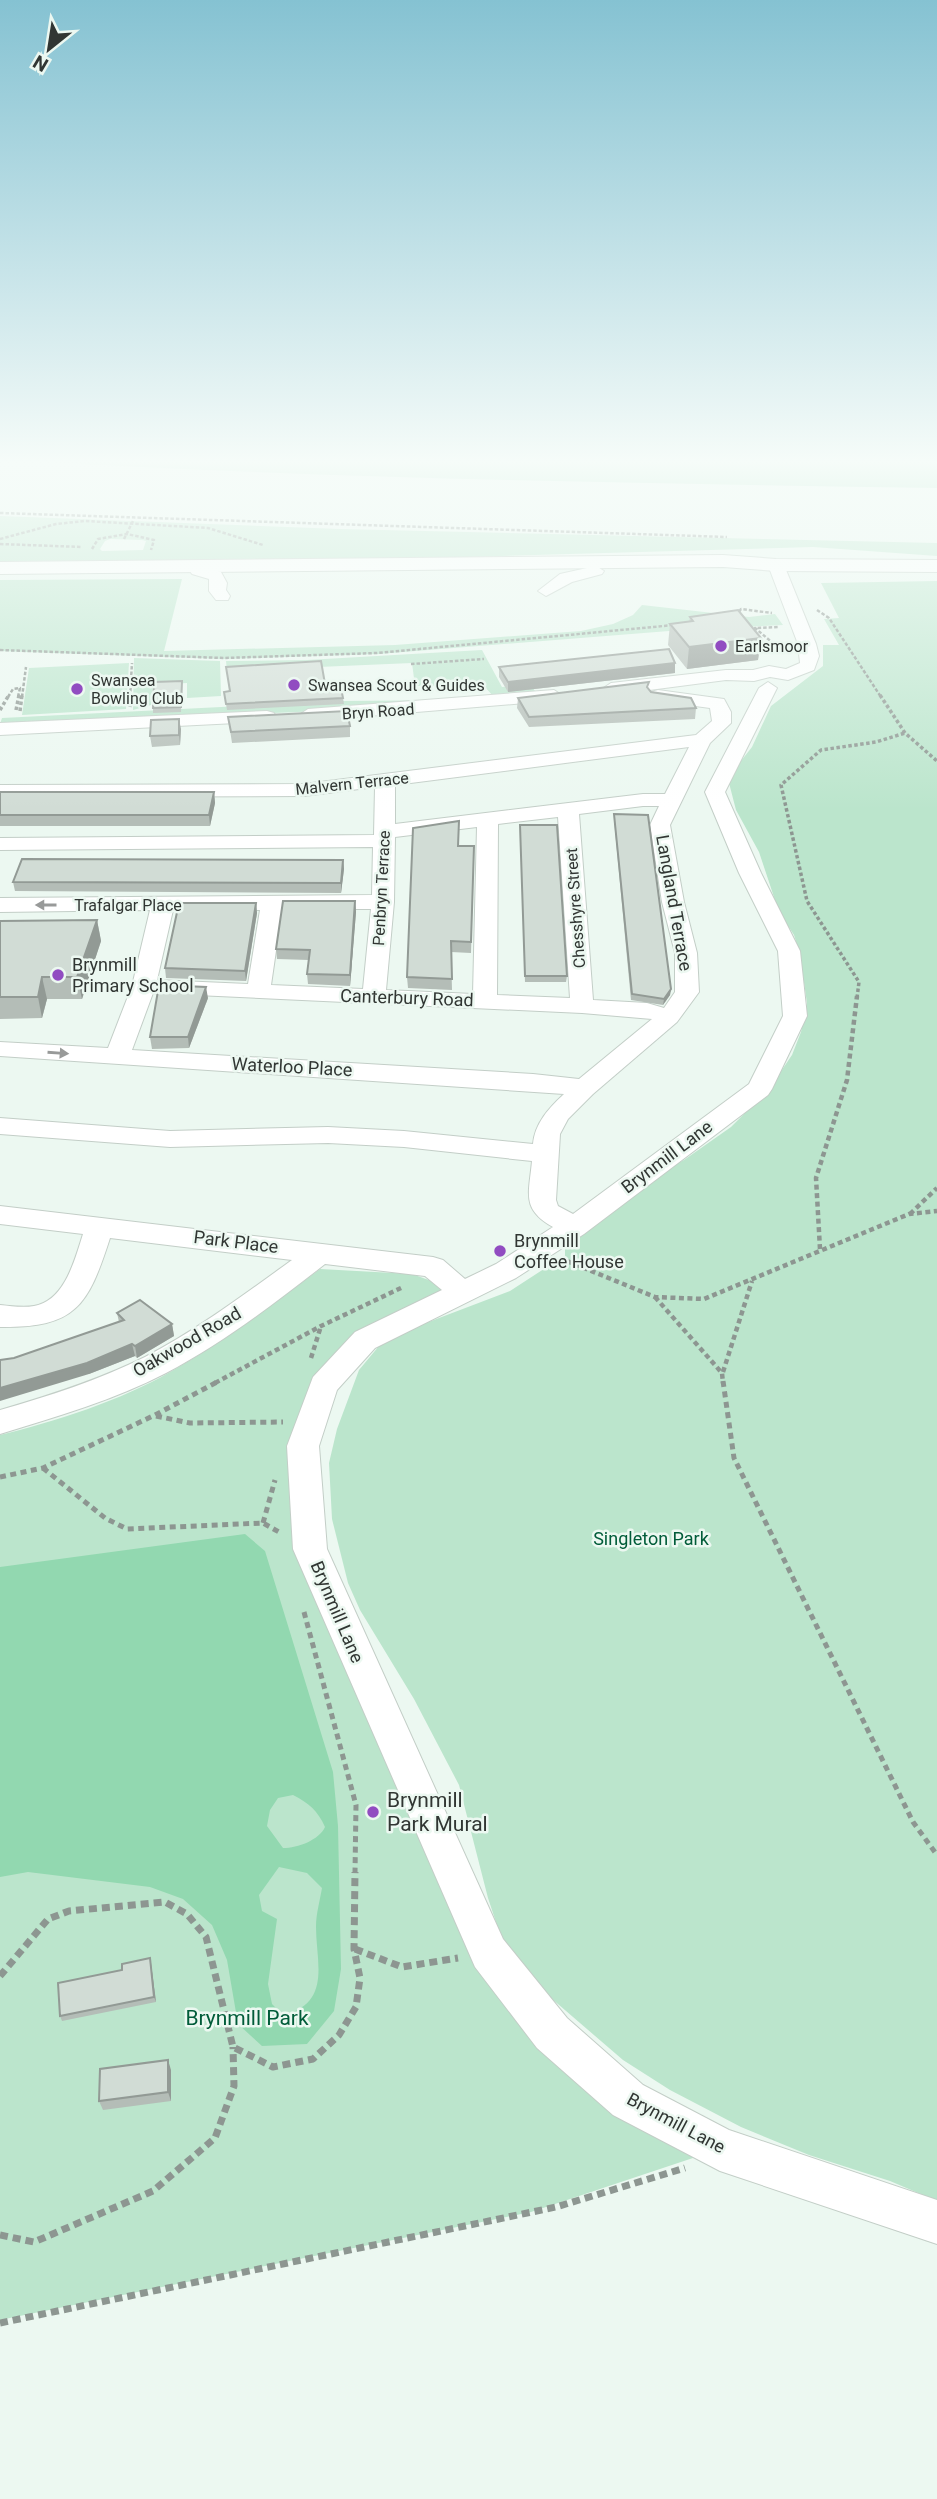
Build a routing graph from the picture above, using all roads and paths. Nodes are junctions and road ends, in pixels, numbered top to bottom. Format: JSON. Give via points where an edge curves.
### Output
{"nodes":[{"id":1,"x":215,"y":577,"type":"edge"},
{"id":2,"x":572,"y":577,"type":"edge"},
{"id":3,"x":780,"y":577,"type":"edge"},
{"id":4,"x":546,"y":591,"type":"dead end"},
{"id":5,"x":222,"y":596,"type":"dead end"},
{"id":6,"x":829,"y":618,"type":"dead end"},
{"id":7,"x":734,"y":619,"type":"edge"},
{"id":8,"x":797,"y":620,"type":"junction"},
{"id":9,"x":680,"y":625,"type":"edge"},
{"id":10,"x":774,"y":644,"type":"dead end"},
{"id":11,"x":0,"y":650,"type":"edge"},
{"id":12,"x":484,"y":659,"type":"dead end"},
{"id":13,"x":132,"y":663,"type":"dead end"},
{"id":14,"x":411,"y":664,"type":"dead end"},
{"id":15,"x":770,"y":680,"type":"junction"},
{"id":16,"x":622,"y":688,"type":"junction"},
{"id":17,"x":596,"y":691,"type":"edge"},
{"id":18,"x":569,"y":694,"type":"edge"},
{"id":19,"x":0,"y":710,"type":"edge"},
{"id":20,"x":15,"y":710,"type":"dead end"},
{"id":21,"x":130,"y":711,"type":"dead end"},
{"id":22,"x":0,"y":729,"type":"edge"},
{"id":23,"x":905,"y":733,"type":"junction"},
{"id":24,"x":702,"y":740,"type":"junction"},
{"id":25,"x":937,"y":761,"type":"edge"},
{"id":26,"x":385,"y":780,"type":"junction"},
{"id":27,"x":0,"y":791,"type":"edge"},
{"id":28,"x":670,"y":800,"type":"junction"},
{"id":29,"x":568,"y":809,"type":"junction"},
{"id":30,"x":488,"y":820,"type":"junction"},
{"id":31,"x":384,"y":837,"type":"junction"},
{"id":32,"x":0,"y":845,"type":"edge"},
{"id":33,"x":383,"y":902,"type":"junction"},
{"id":34,"x":163,"y":904,"type":"junction"},
{"id":35,"x":272,"y":904,"type":"junction"},
{"id":36,"x":0,"y":905,"type":"edge"},
{"id":37,"x":144,"y":986,"type":"junction"},
{"id":38,"x":258,"y":993,"type":"junction"},
{"id":39,"x":374,"y":996,"type":"junction"},
{"id":40,"x":485,"y":1001,"type":"junction"},
{"id":41,"x":582,"y":1006,"type":"junction"},
{"id":42,"x":669,"y":1017,"type":"junction"},
{"id":43,"x":0,"y":1049,"type":"edge"},
{"id":44,"x":117,"y":1057,"type":"junction"},
{"id":45,"x":584,"y":1088,"type":"junction"},
{"id":46,"x":0,"y":1126,"type":"edge"},
{"id":47,"x":545,"y":1154,"type":"junction"},
{"id":48,"x":937,"y":1188,"type":"edge"},
{"id":49,"x":937,"y":1211,"type":"edge"},
{"id":50,"x":909,"y":1214,"type":"junction"},
{"id":51,"x":0,"y":1215,"type":"edge"},
{"id":52,"x":100,"y":1226,"type":"junction"},
{"id":53,"x":574,"y":1227,"type":"junction"},
{"id":54,"x":541,"y":1248,"type":"junction"},
{"id":55,"x":820,"y":1249,"type":"junction"},
{"id":56,"x":322,"y":1252,"type":"junction"},
{"id":57,"x":433,"y":1267,"type":"junction"},
{"id":58,"x":752,"y":1281,"type":"junction"},
{"id":59,"x":462,"y":1292,"type":"junction"},
{"id":60,"x":655,"y":1297,"type":"junction"},
{"id":61,"x":0,"y":1316,"type":"edge"},
{"id":62,"x":722,"y":1373,"type":"junction"},
{"id":63,"x":155,"y":1415,"type":"junction"},
{"id":64,"x":0,"y":1422,"type":"edge"},
{"id":65,"x":291,"y":1422,"type":"dead end"},
{"id":66,"x":43,"y":1468,"type":"junction"},
{"id":67,"x":0,"y":1477,"type":"edge"},
{"id":68,"x":283,"y":1534,"type":"dead end"},
{"id":69,"x":300,"y":1599,"type":"dead end"},
{"id":70,"x":937,"y":1855,"type":"edge"},
{"id":71,"x":354,"y":1949,"type":"junction"},
{"id":72,"x":489,"y":1953,"type":"junction"},
{"id":73,"x":0,"y":1976,"type":"edge"},
{"id":74,"x":233,"y":2047,"type":"junction"},
{"id":75,"x":720,"y":2149,"type":"junction"},
{"id":76,"x":937,"y":2222,"type":"edge"},
{"id":77,"x":0,"y":2235,"type":"edge"},
{"id":78,"x":0,"y":2323,"type":"edge"}],
"edges":[{"from":1,"to":5,"type":"street"},
{"from":2,"to":4,"type":"street"},
{"from":3,"to":8,"type":"street","name":"Brynmill Lane"},
{"from":6,"to":23,"type":"path"},
{"from":7,"to":8,"type":"path","via":[[741,609]]},
{"from":8,"to":10,"type":"path","via":[[755,628]]},
{"from":8,"to":15,"type":"street","name":"Brynmill Lane","via":[[810,656],[808,666]]},
{"from":9,"to":11,"type":"path","via":[[377,653],[223,658]]},
{"from":12,"to":14,"type":"path"},
{"from":13,"to":21,"type":"path"},
{"from":15,"to":16,"type":"street","via":[[726,675]]},
{"from":15,"to":53,"type":"street","name":"Brynmill Lane","via":[[715,792],[789,951],[795,1016],[759,1089]]},
{"from":16,"to":17,"type":"street"},
{"from":16,"to":24,"type":"street","name":"Langland Terrace","via":[[638,695],[717,703],[722,723]]},
{"from":18,"to":22,"type":"street","name":"Bryn Road","via":[[346,713]]},
{"from":19,"to":20,"type":"path","via":[[13,689],[20,688]]},
{"from":23,"to":25,"type":"path"},
{"from":23,"to":55,"type":"path","via":[[821,750],[780,785],[807,901],[859,982],[847,1080],[816,1178]]},
{"from":24,"to":26,"type":"street","name":"Malvern Terrace"},
{"from":24,"to":28,"type":"street","name":"Langland Terrace"},
{"from":26,"to":27,"type":"street","name":"Malvern Terrace","via":[[304,790]]},
{"from":26,"to":31,"type":"street","name":"Penbryn Terrace"},
{"from":28,"to":29,"type":"street"},
{"from":28,"to":42,"type":"street","name":"Langland Terrace","via":[[660,825],[686,953],[687,992]]},
{"from":29,"to":30,"type":"street"},
{"from":29,"to":41,"type":"street","name":"Chesshyre Street"},
{"from":30,"to":31,"type":"street"},
{"from":30,"to":40,"type":"street"},
{"from":31,"to":32,"type":"street"},
{"from":31,"to":33,"type":"street","name":"Penbryn Terrace"},
{"from":33,"to":35,"type":"street","name":"Trafalgar Place"},
{"from":33,"to":39,"type":"street","name":"Penbryn Terrace"},
{"from":34,"to":35,"type":"street","name":"Trafalgar Place"},
{"from":34,"to":36,"type":"street","name":"Trafalgar Place","one_way":true},
{"from":34,"to":37,"type":"street"},
{"from":35,"to":38,"type":"street"},
{"from":37,"to":38,"type":"street","name":"Canterbury Road"},
{"from":37,"to":44,"type":"street"},
{"from":38,"to":39,"type":"street","name":"Canterbury Road"},
{"from":39,"to":40,"type":"street","name":"Canterbury Road"},
{"from":40,"to":41,"type":"street","name":"Canterbury Road"},
{"from":41,"to":42,"type":"street","name":"Canterbury Road","via":[[647,1010]]},
{"from":42,"to":45,"type":"street","name":"Langland Terrace"},
{"from":43,"to":44,"type":"street","name":"Waterloo Place","one_way":true},
{"from":44,"to":45,"type":"street","name":"Waterloo Place"},
{"from":45,"to":47,"type":"street","name":"Langland Terrace","via":[[557,1115],[547,1133]]},
{"from":46,"to":47,"type":"street","via":[[170,1139],[391,1138]]},
{"from":47,"to":53,"type":"street","name":"Langland Terrace","via":[[542,1200],[547,1212]]},
{"from":48,"to":50,"type":"path"},
{"from":49,"to":50,"type":"path"},
{"from":50,"to":55,"type":"path"},
{"from":51,"to":52,"type":"street","name":"Park Place"},
{"from":52,"to":56,"type":"street","name":"Park Place"},
{"from":52,"to":61,"type":"street","via":[[80,1281],[61,1306],[39,1316]]},
{"from":53,"to":54,"type":"street","name":"Brynmill Lane"},
{"from":54,"to":59,"type":"street","name":"Brynmill Lane"},
{"from":54,"to":60,"type":"path"},
{"from":55,"to":58,"type":"path"},
{"from":56,"to":57,"type":"street","name":"Park Place"},
{"from":56,"to":64,"type":"street","name":"Oakwood Road","via":[[241,1312],[155,1364]]},
{"from":57,"to":59,"type":"street"},
{"from":57,"to":63,"type":"path"},
{"from":58,"to":60,"type":"path","via":[[704,1299]]},
{"from":58,"to":62,"type":"path"},
{"from":59,"to":72,"type":"street","name":"Brynmill Lane","via":[[365,1340],[324,1385],[303,1446],[310,1549]]},
{"from":60,"to":62,"type":"path"},
{"from":62,"to":70,"type":"path","via":[[734,1458],[913,1822]]},
{"from":63,"to":65,"type":"path","via":[[190,1423]]},
{"from":63,"to":66,"type":"path"},
{"from":66,"to":67,"type":"path"},
{"from":66,"to":68,"type":"path","via":[[127,1529],[263,1523]]},
{"from":69,"to":71,"type":"path","via":[[356,1805]]},
{"from":71,"to":72,"type":"path","via":[[402,1967]]},
{"from":71,"to":74,"type":"path","via":[[360,1978],[356,2007],[339,2035],[313,2059],[273,2067]]},
{"from":72,"to":75,"type":"street","name":"Brynmill Lane","via":[[552,2033],[628,2100]]},
{"from":73,"to":74,"type":"path","via":[[48,1919],[69,1911],[166,1902],[187,1914],[206,1937]]},
{"from":74,"to":77,"type":"path","via":[[234,2086],[215,2138],[153,2191],[34,2242]]},
{"from":75,"to":76,"type":"street","name":"Brynmill Lane"},
{"from":75,"to":78,"type":"path","via":[[676,2172],[556,2207]]}]}
